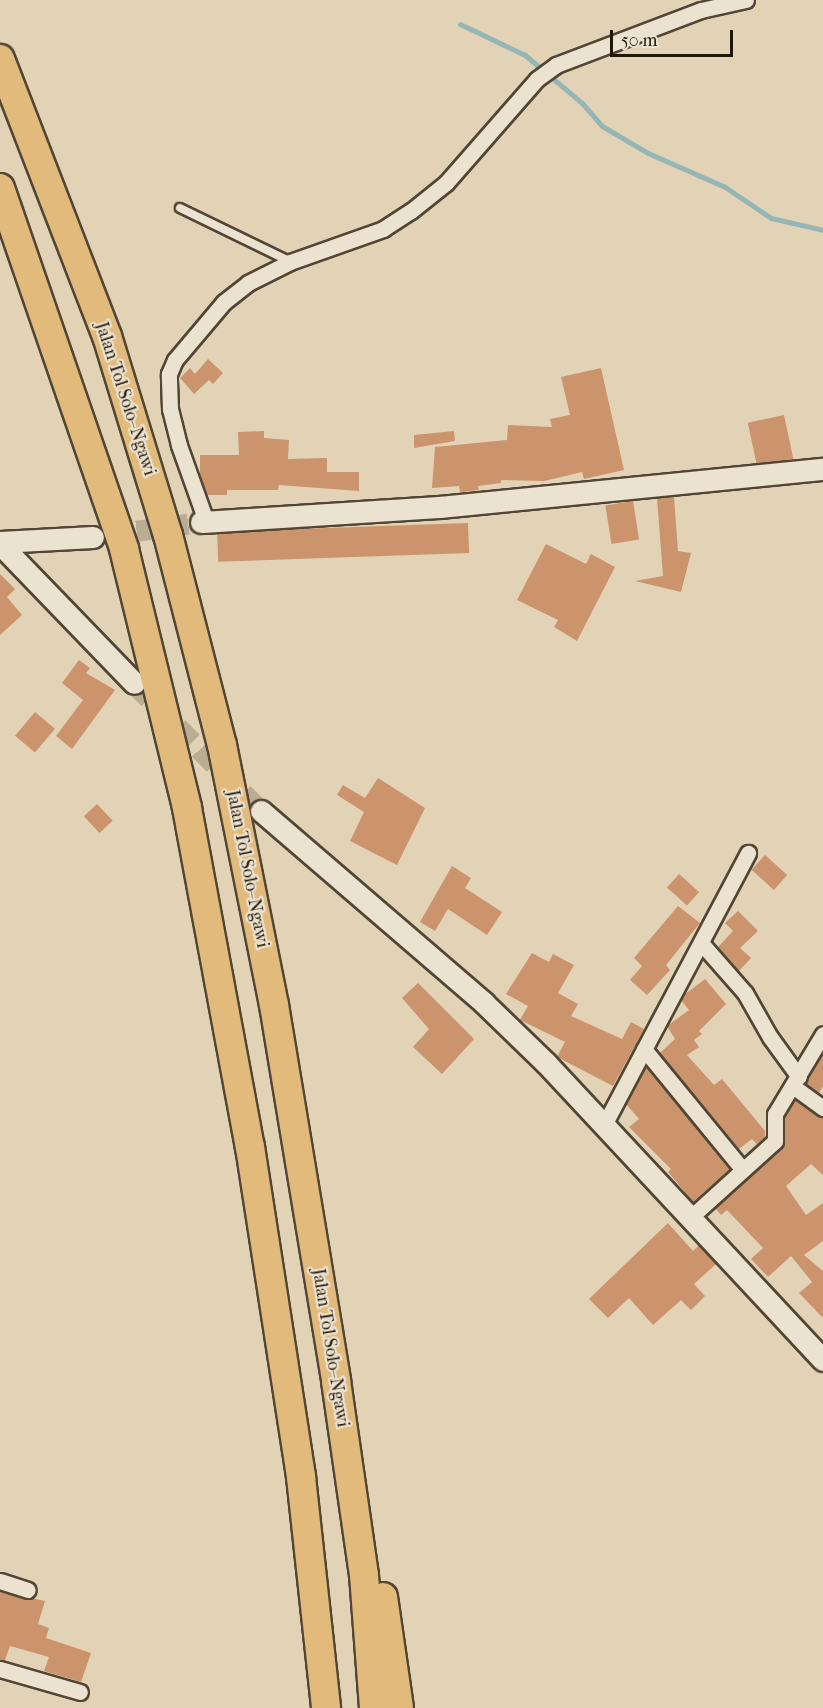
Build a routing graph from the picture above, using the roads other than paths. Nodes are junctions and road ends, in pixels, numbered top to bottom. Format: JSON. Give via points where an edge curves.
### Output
{"nodes":[{"id":1,"x":746,"y":0,"type":"edge"},
{"id":2,"x":0,"y":59,"type":"edge"},
{"id":3,"x":0,"y":188,"type":"edge"},
{"id":4,"x":180,"y":208,"type":"dead end"},
{"id":5,"x":290,"y":262,"type":"junction"},
{"id":6,"x":823,"y":469,"type":"edge"},
{"id":7,"x":203,"y":522,"type":"joint"},
{"id":8,"x":93,"y":537,"type":"tunnel mouth"},
{"id":9,"x":0,"y":543,"type":"edge"},
{"id":10,"x":134,"y":683,"type":"tunnel mouth"},
{"id":11,"x":261,"y":811,"type":"tunnel mouth"},
{"id":12,"x":748,"y":853,"type":"dead end"},
{"id":13,"x":702,"y":944,"type":"junction"},
{"id":14,"x":823,"y":1034,"type":"edge"},
{"id":15,"x":644,"y":1049,"type":"junction"},
{"id":16,"x":796,"y":1082,"type":"junction"},
{"id":17,"x":823,"y":1108,"type":"edge"},
{"id":18,"x":604,"y":1125,"type":"junction"},
{"id":19,"x":743,"y":1170,"type":"junction"},
{"id":20,"x":692,"y":1216,"type":"junction"},
{"id":21,"x":821,"y":1355,"type":"edge"},
{"id":22,"x":336,"y":1381,"type":"junction"},
{"id":23,"x":0,"y":1581,"type":"edge"},
{"id":24,"x":28,"y":1590,"type":"dead end"},
{"id":25,"x":0,"y":1669,"type":"edge"},
{"id":26,"x":80,"y":1692,"type":"dead end"},
{"id":27,"x":326,"y":1708,"type":"edge"},
{"id":28,"x":374,"y":1708,"type":"edge"},
{"id":29,"x":399,"y":1708,"type":"edge"}],
"edges":[{"from":1,"to":5,"type":"street","via":[[701,10],[556,65],[537,79],[446,183],[411,211],[383,229]]},
{"from":2,"to":22,"type":"highway","name":"Jalan Tol Solo–Ngawi","via":[[107,336],[168,535],[222,745],[274,1005]]},
{"from":3,"to":27,"type":"highway","via":[[124,549],[188,808],[250,1147],[298,1454]]},
{"from":4,"to":5,"type":"lane"},
{"from":5,"to":7,"type":"street","via":[[224,302],[175,360],[169,374],[176,436]]},
{"from":6,"to":7,"type":"main road","via":[[440,507]]},
{"from":8,"to":9,"type":"main road"},
{"from":9,"to":10,"type":"main road"},
{"from":11,"to":18,"type":"main road","via":[[484,1003]]},
{"from":12,"to":13,"type":"street"},
{"from":13,"to":15,"type":"street"},
{"from":13,"to":16,"type":"street","via":[[745,993]]},
{"from":14,"to":16,"type":"street"},
{"from":15,"to":18,"type":"street"},
{"from":15,"to":19,"type":"street"},
{"from":16,"to":17,"type":"street"},
{"from":16,"to":19,"type":"street","via":[[775,1114],[775,1141]]},
{"from":18,"to":20,"type":"main road"},
{"from":19,"to":20,"type":"street"},
{"from":20,"to":21,"type":"main road"},
{"from":22,"to":28,"type":"highway","name":"Jalan Tol Solo–Ngawi","via":[[364,1575]]},
{"from":22,"to":29,"type":"highway","via":[[383,1597]]},
{"from":23,"to":24,"type":"street"},
{"from":25,"to":26,"type":"street"}]}
